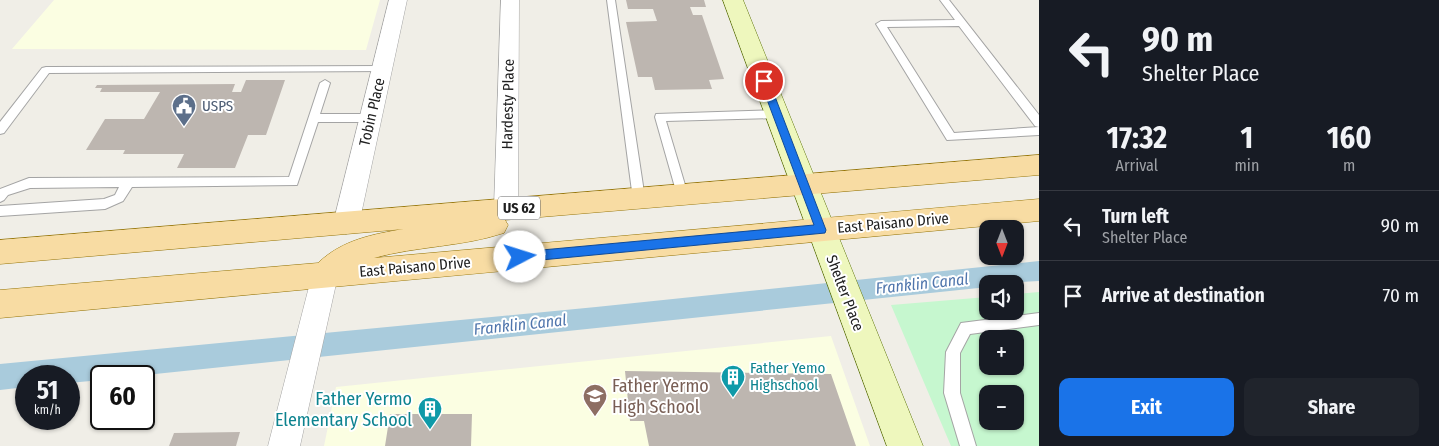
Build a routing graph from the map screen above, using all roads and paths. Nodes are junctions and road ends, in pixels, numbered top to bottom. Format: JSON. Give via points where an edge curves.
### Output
{"nodes":[{"id":1,"x":398,"y":0,"type":"edge"},
{"id":2,"x":510,"y":0,"type":"edge"},
{"id":3,"x":611,"y":0,"type":"edge"},
{"id":4,"x":734,"y":0,"type":"edge"},
{"id":5,"x":944,"y":0,"type":"edge"},
{"id":6,"x":962,"y":23,"type":"junction"},
{"id":7,"x":382,"y":69,"type":"junction"},
{"id":8,"x":325,"y":83,"type":"dead end"},
{"id":9,"x":776,"y":114,"type":"junction"},
{"id":10,"x":314,"y":118,"type":"junction"},
{"id":11,"x":371,"y":118,"type":"junction"},
{"id":12,"x":1039,"y":123,"type":"edge"},
{"id":13,"x":0,"y":130,"type":"edge"},
{"id":14,"x":1039,"y":131,"type":"edge"},
{"id":15,"x":1039,"y":165,"type":"edge"},
{"id":16,"x":128,"y":183,"type":"junction"},
{"id":17,"x":804,"y":186,"type":"junction"},
{"id":18,"x":682,"y":195,"type":"junction"},
{"id":19,"x":0,"y":197,"type":"edge"},
{"id":20,"x":639,"y":198,"type":"junction"},
{"id":21,"x":550,"y":205,"type":"junction"},
{"id":22,"x":506,"y":209,"type":"junction"},
{"id":23,"x":1039,"y":210,"type":"edge"},
{"id":24,"x":0,"y":211,"type":"edge"},
{"id":25,"x":346,"y":224,"type":"junction"},
{"id":26,"x":821,"y":230,"type":"junction"},
{"id":27,"x":0,"y":252,"type":"edge"},
{"id":28,"x":325,"y":275,"type":"junction"},
{"id":29,"x":0,"y":304,"type":"edge"},
{"id":30,"x":1039,"y":319,"type":"edge"},
{"id":31,"x":284,"y":446,"type":"edge"},
{"id":32,"x":905,"y":446,"type":"edge"},
{"id":33,"x":968,"y":446,"type":"edge"}],
"edges":[{"from":1,"to":7,"type":"street","name":"Tobin Place"},
{"from":2,"to":22,"type":"street","name":"Hardesty Place"},
{"from":3,"to":20,"type":"lane"},
{"from":4,"to":9,"type":"street","name":"Shelter Place"},
{"from":5,"to":6,"type":"lane"},
{"from":6,"to":12,"type":"lane"},
{"from":6,"to":14,"type":"lane","via":[[881,24],[951,137]]},
{"from":7,"to":11,"type":"street","name":"Tobin Place"},
{"from":7,"to":13,"type":"lane","via":[[46,70]]},
{"from":8,"to":10,"type":"lane"},
{"from":9,"to":17,"type":"street","name":"Shelter Place"},
{"from":9,"to":18,"type":"lane","via":[[660,117]]},
{"from":10,"to":11,"type":"lane"},
{"from":10,"to":16,"type":"lane","via":[[293,182]]},
{"from":11,"to":25,"type":"street","name":"Tobin Place"},
{"from":15,"to":17,"type":"main road","number":"US 62"},
{"from":16,"to":19,"type":"lane","via":[[30,183],[4,192]]},
{"from":16,"to":24,"type":"lane","via":[[119,198],[106,204]]},
{"from":17,"to":18,"type":"main road","number":"US 62"},
{"from":17,"to":26,"type":"street","name":"Shelter Place"},
{"from":18,"to":20,"type":"main road","number":"US 62"},
{"from":20,"to":21,"type":"main road","number":"US 62"},
{"from":21,"to":22,"type":"main road","number":"US 62"},
{"from":21,"to":28,"type":"main road","via":[[509,221],[468,231],[376,245],[338,262]]},
{"from":22,"to":25,"type":"main road","number":"US 62"},
{"from":23,"to":26,"type":"main road","name":"East Paisano Drive"},
{"from":25,"to":27,"type":"main road","number":"US 62"},
{"from":26,"to":28,"type":"main road","name":"East Paisano Drive"},
{"from":26,"to":32,"type":"street","name":"Shelter Place"},
{"from":28,"to":29,"type":"main road","name":"East Paisano Drive"},
{"from":28,"to":31,"type":"street"},
{"from":30,"to":33,"type":"lane","via":[[966,328],[953,352],[952,393]]}]}
